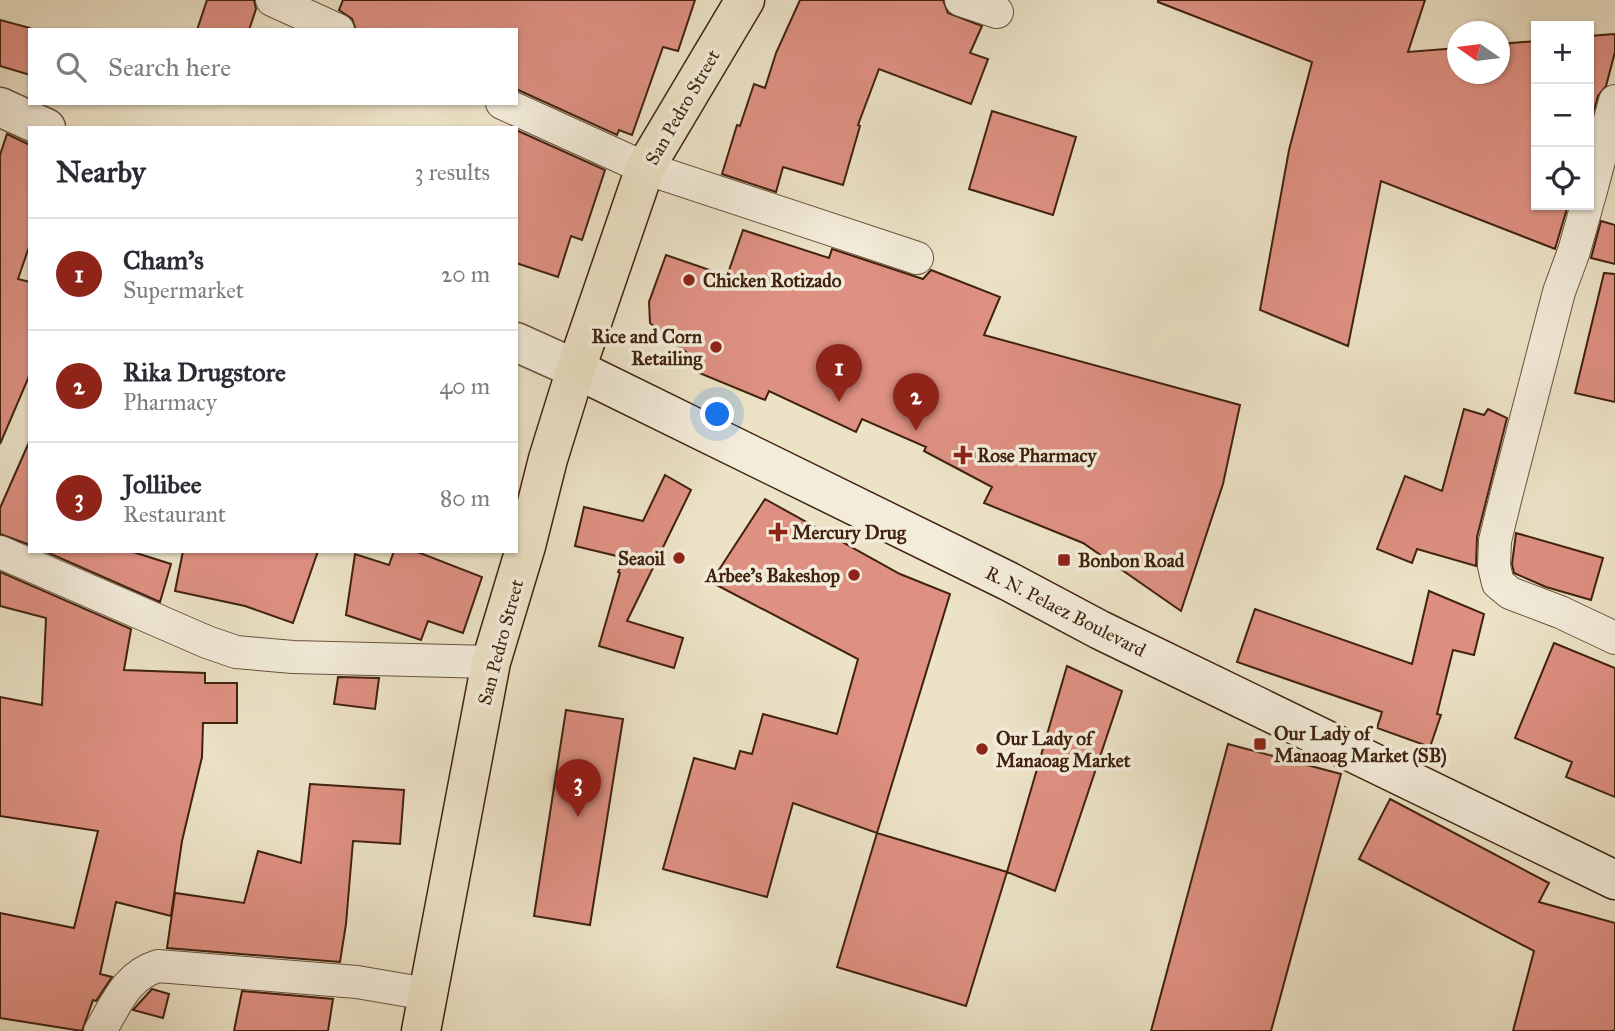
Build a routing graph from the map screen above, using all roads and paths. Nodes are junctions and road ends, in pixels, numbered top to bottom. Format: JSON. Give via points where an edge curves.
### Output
{"nodes":[{"id":1,"x":272,"y":0,"type":"edge"},
{"id":2,"x":745,"y":0,"type":"edge"},
{"id":3,"x":961,"y":0,"type":"edge"},
{"id":4,"x":997,"y":12,"type":"dead end"},
{"id":5,"x":334,"y":28,"type":"edge"},
{"id":6,"x":1615,"y":101,"type":"edge"},
{"id":7,"x":506,"y":105,"type":"edge"},
{"id":8,"x":0,"y":107,"type":"edge"},
{"id":9,"x":42,"y":126,"type":"edge"},
{"id":10,"x":645,"y":168,"type":"junction"},
{"id":11,"x":1594,"y":179,"type":"edge"},
{"id":12,"x":1586,"y":210,"type":"edge"},
{"id":13,"x":917,"y":258,"type":"dead end"},
{"id":14,"x":518,"y":343,"type":"edge"},
{"id":15,"x":576,"y":369,"type":"junction"},
{"id":16,"x":0,"y":552,"type":"edge"},
{"id":17,"x":1615,"y":638,"type":"edge"},
{"id":18,"x":491,"y":662,"type":"junction"},
{"id":19,"x":1615,"y":880,"type":"edge"},
{"id":20,"x":427,"y":994,"type":"junction"},
{"id":21,"x":100,"y":1031,"type":"edge"},
{"id":22,"x":421,"y":1031,"type":"edge"}],
"edges":[{"from":1,"to":5,"type":"street"},
{"from":2,"to":10,"type":"main road","name":"San Pedro Street"},
{"from":3,"to":4,"type":"street"},
{"from":6,"to":11,"type":"street"},
{"from":7,"to":10,"type":"street"},
{"from":8,"to":9,"type":"main road"},
{"from":10,"to":13,"type":"street"},
{"from":10,"to":15,"type":"main road","name":"San Pedro Street"},
{"from":12,"to":17,"type":"street","via":[[1559,292],[1506,496],[1494,566],[1498,583],[1510,593]]},
{"from":14,"to":15,"type":"main road","name":"R. N. Pelaez Boulevard"},
{"from":15,"to":18,"type":"main road","name":"San Pedro Street"},
{"from":15,"to":19,"type":"main road","name":"R. N. Pelaez Boulevard"},
{"from":16,"to":18,"type":"street","via":[[236,652]]},
{"from":18,"to":20,"type":"main road","name":"San Pedro Street"},
{"from":20,"to":21,"type":"street","via":[[357,982],[158,966],[130,981]]},
{"from":20,"to":22,"type":"main road","name":"San Pedro Street"}]}
